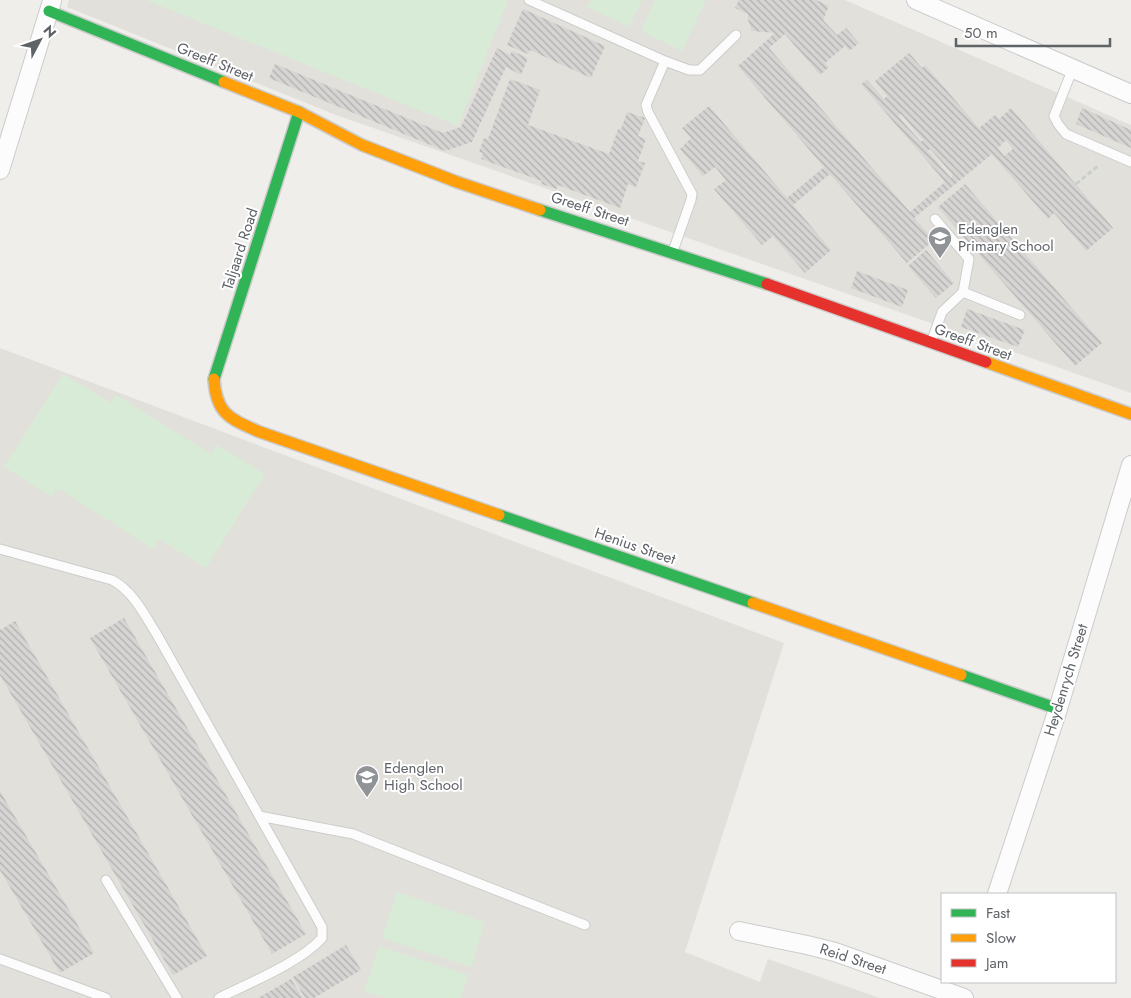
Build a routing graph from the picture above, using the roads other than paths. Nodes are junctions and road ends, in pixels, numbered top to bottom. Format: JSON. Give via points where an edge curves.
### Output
{"nodes":[{"id":1,"x":529,"y":0,"type":"edge"},
{"id":2,"x":916,"y":0,"type":"edge"},
{"id":3,"x":50,"y":6,"type":"edge"},
{"id":4,"x":736,"y":35,"type":"dead end"},
{"id":5,"x":665,"y":62,"type":"junction"},
{"id":6,"x":1073,"y":68,"type":"junction"},
{"id":7,"x":1131,"y":94,"type":"edge"},
{"id":8,"x":299,"y":112,"type":"junction"},
{"id":9,"x":1131,"y":162,"type":"edge"},
{"id":10,"x":0,"y":170,"type":"edge"},
{"id":11,"x":935,"y":219,"type":"dead end"},
{"id":12,"x":672,"y":252,"type":"junction"},
{"id":13,"x":963,"y":292,"type":"junction"},
{"id":14,"x":1020,"y":314,"type":"dead end"},
{"id":15,"x":931,"y":343,"type":"junction"},
{"id":16,"x":214,"y":395,"type":"joint"},
{"id":17,"x":1131,"y":414,"type":"edge"},
{"id":18,"x":1131,"y":465,"type":"edge"},
{"id":19,"x":0,"y":549,"type":"edge"},
{"id":20,"x":1058,"y":709,"type":"junction"},
{"id":21,"x":259,"y":816,"type":"junction"},
{"id":22,"x":106,"y":880,"type":"dead end"},
{"id":23,"x":997,"y":893,"type":"edge"},
{"id":24,"x":585,"y":925,"type":"dead end"},
{"id":25,"x":739,"y":931,"type":"dead end"},
{"id":26,"x":0,"y":959,"type":"edge"},
{"id":27,"x":968,"y":983,"type":"edge"},
{"id":28,"x":106,"y":998,"type":"edge"},
{"id":29,"x":177,"y":998,"type":"edge"},
{"id":30,"x":219,"y":998,"type":"edge"},
{"id":31,"x":964,"y":998,"type":"edge"}],
"edges":[{"from":1,"to":5,"type":"lane"},
{"from":2,"to":6,"type":"street"},
{"from":3,"to":8,"type":"street","name":"Greeff Street"},
{"from":3,"to":10,"type":"street"},
{"from":4,"to":5,"type":"lane","via":[[700,70]]},
{"from":5,"to":12,"type":"lane","via":[[646,105],[692,194]]},
{"from":6,"to":7,"type":"street"},
{"from":6,"to":9,"type":"lane","via":[[1055,120],[1066,134]]},
{"from":8,"to":12,"type":"street","name":"Greeff Street","via":[[406,163]]},
{"from":8,"to":16,"type":"street","name":"Taljaard Road","via":[[214,377]]},
{"from":11,"to":13,"type":"lane","via":[[969,259]]},
{"from":12,"to":15,"type":"street","name":"Greeff Street"},
{"from":13,"to":14,"type":"lane"},
{"from":13,"to":15,"type":"lane","via":[[942,312]]},
{"from":15,"to":17,"type":"street","name":"Greeff Street"},
{"from":16,"to":20,"type":"street","name":"Henius Street","via":[[219,409],[233,420],[260,432]]},
{"from":18,"to":20,"type":"street","name":"Heydenrych Street"},
{"from":19,"to":21,"type":"lane","via":[[112,580],[133,597]]},
{"from":20,"to":23,"type":"street","name":"Heydenrych Street"},
{"from":21,"to":24,"type":"lane","via":[[353,834]]},
{"from":21,"to":30,"type":"lane","via":[[322,927],[322,938],[288,964]]},
{"from":22,"to":29,"type":"lane"},
{"from":25,"to":31,"type":"street","name":"Reid Street","via":[[835,952]]},
{"from":26,"to":28,"type":"lane"},
{"from":27,"to":31,"type":"street"}]}
